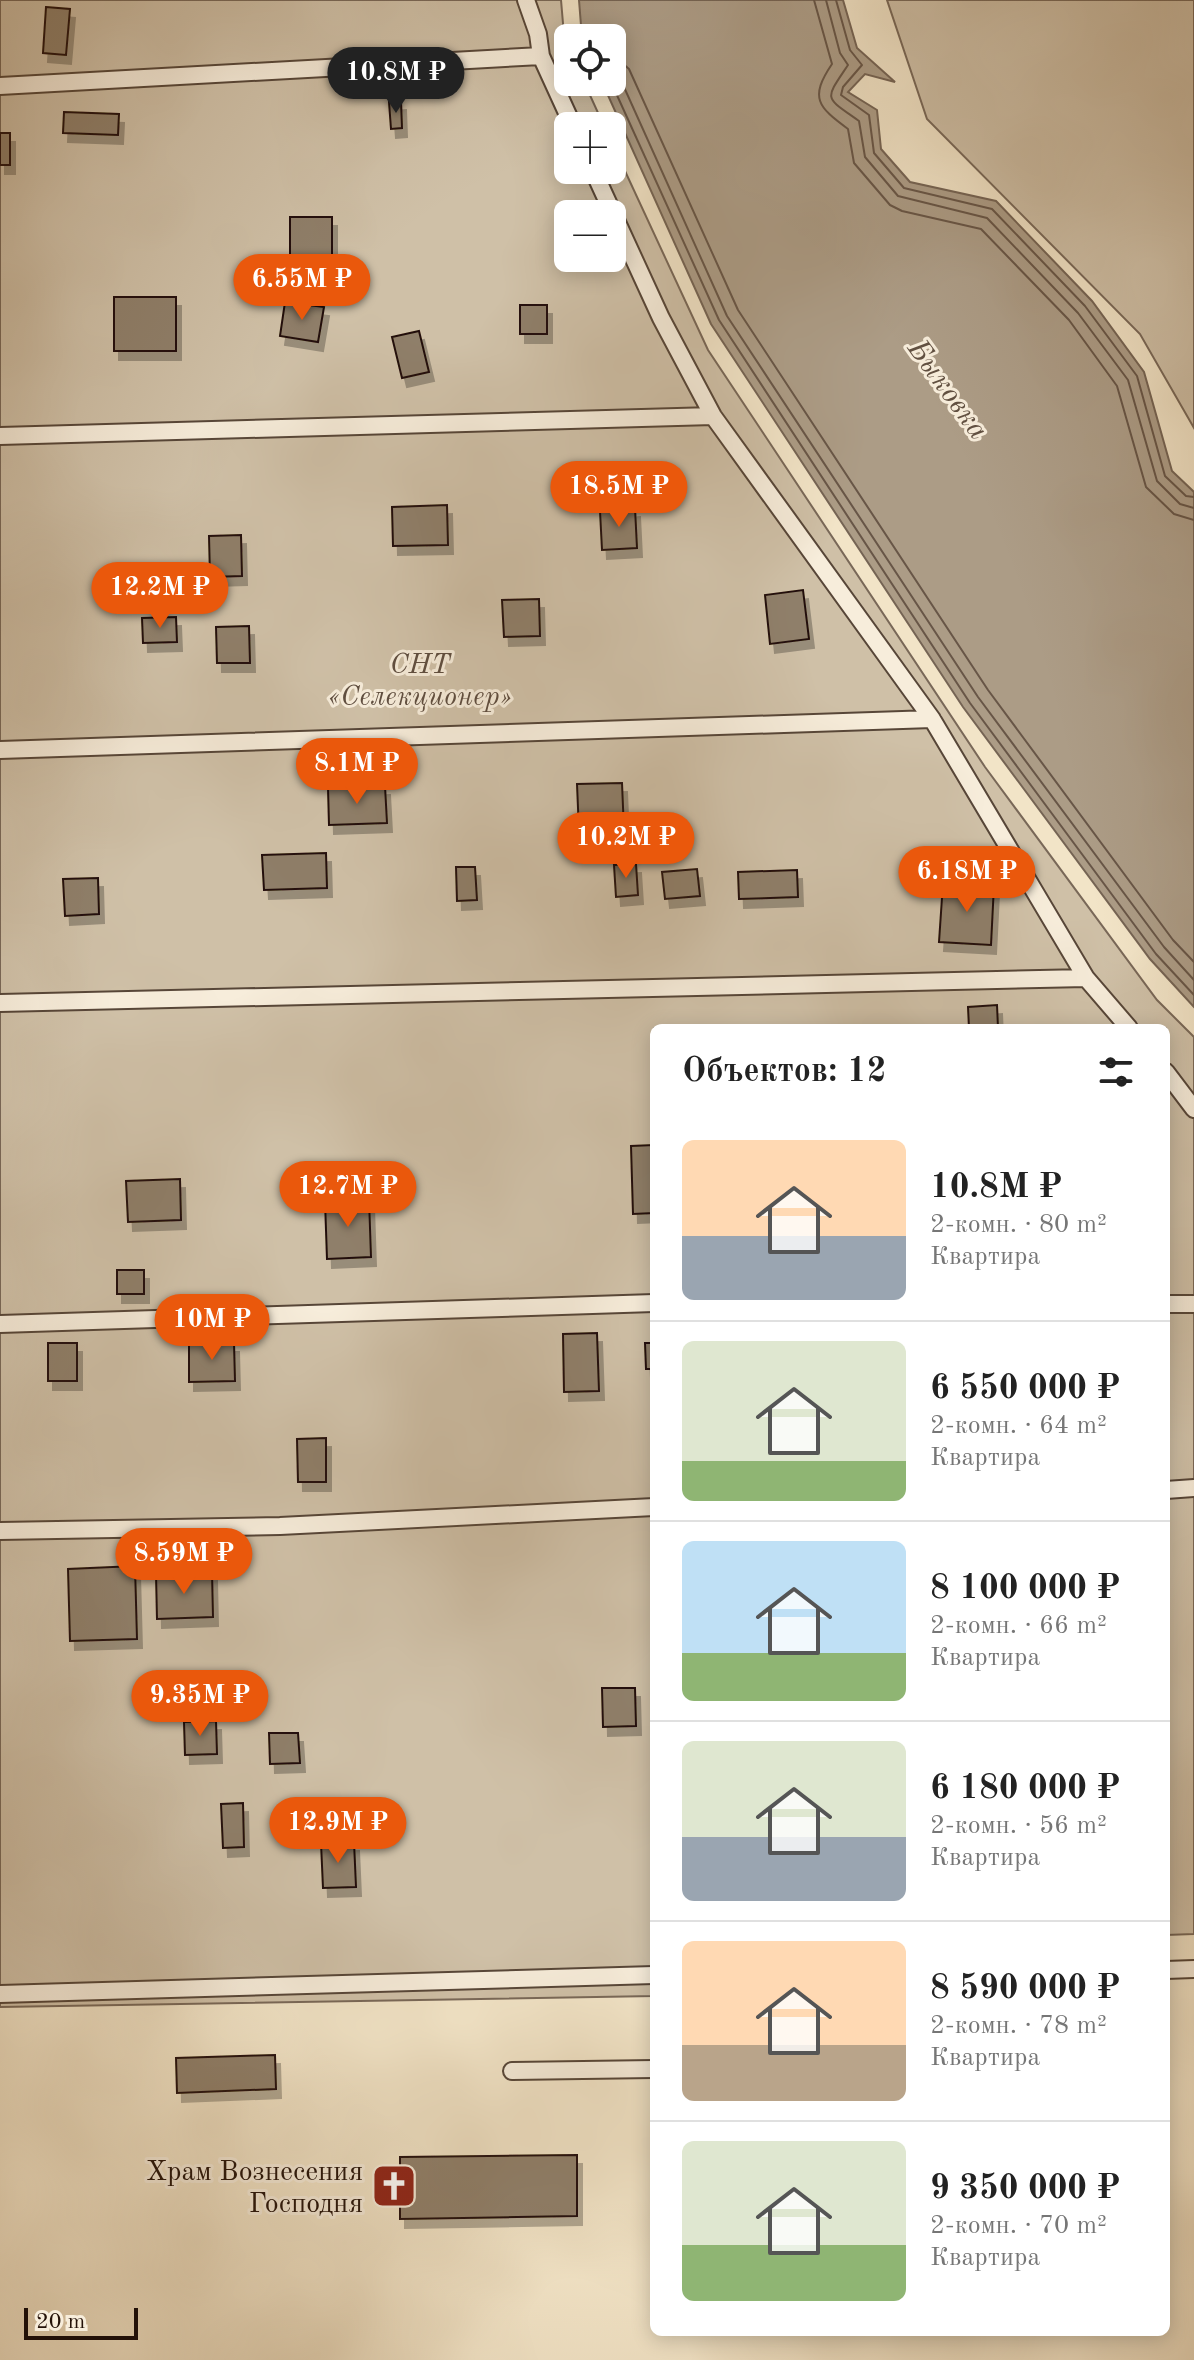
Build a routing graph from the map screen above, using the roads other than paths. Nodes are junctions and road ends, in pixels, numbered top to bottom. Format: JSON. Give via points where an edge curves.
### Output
{"nodes":[{"id":1,"x":526,"y":0,"type":"edge"},
{"id":2,"x":541,"y":56,"type":"junction"},
{"id":3,"x":0,"y":86,"type":"edge"},
{"id":4,"x":567,"y":112,"type":"edge"},
{"id":5,"x":599,"y":184,"type":"edge"},
{"id":6,"x":713,"y":416,"type":"junction"},
{"id":7,"x":0,"y":436,"type":"edge"},
{"id":8,"x":932,"y":719,"type":"junction"},
{"id":9,"x":0,"y":750,"type":"edge"},
{"id":10,"x":1086,"y":978,"type":"junction"},
{"id":11,"x":0,"y":1003,"type":"edge"},
{"id":12,"x":1126,"y":1024,"type":"edge"},
{"id":13,"x":1170,"y":1077,"type":"edge"},
{"id":14,"x":1194,"y":1109,"type":"edge"},
{"id":15,"x":650,"y":1303,"type":"edge"},
{"id":16,"x":1170,"y":1304,"type":"edge"},
{"id":17,"x":1194,"y":1304,"type":"edge"},
{"id":18,"x":0,"y":1324,"type":"edge"},
{"id":19,"x":1194,"y":1488,"type":"edge"},
{"id":20,"x":1170,"y":1490,"type":"edge"},
{"id":21,"x":650,"y":1507,"type":"edge"},
{"id":22,"x":0,"y":1531,"type":"edge"},
{"id":23,"x":1194,"y":1969,"type":"edge"},
{"id":24,"x":1170,"y":1970,"type":"edge"},
{"id":25,"x":650,"y":1975,"type":"edge"},
{"id":26,"x":0,"y":1994,"type":"edge"},
{"id":27,"x":650,"y":2069,"type":"edge"},
{"id":28,"x":512,"y":2071,"type":"dead end"}],
"edges":[{"from":1,"to":2,"type":"lane"},
{"from":2,"to":3,"type":"lane"},
{"from":2,"to":4,"type":"lane"},
{"from":5,"to":6,"type":"lane"},
{"from":6,"to":7,"type":"lane"},
{"from":6,"to":8,"type":"lane"},
{"from":8,"to":9,"type":"lane"},
{"from":8,"to":10,"type":"lane"},
{"from":10,"to":11,"type":"lane"},
{"from":10,"to":12,"type":"lane"},
{"from":13,"to":14,"type":"lane"},
{"from":15,"to":18,"type":"lane"},
{"from":16,"to":17,"type":"lane"},
{"from":19,"to":20,"type":"lane"},
{"from":21,"to":22,"type":"lane","via":[[280,1526]]},
{"from":23,"to":24,"type":"lane"},
{"from":25,"to":26,"type":"lane"},
{"from":27,"to":28,"type":"lane"}]}
